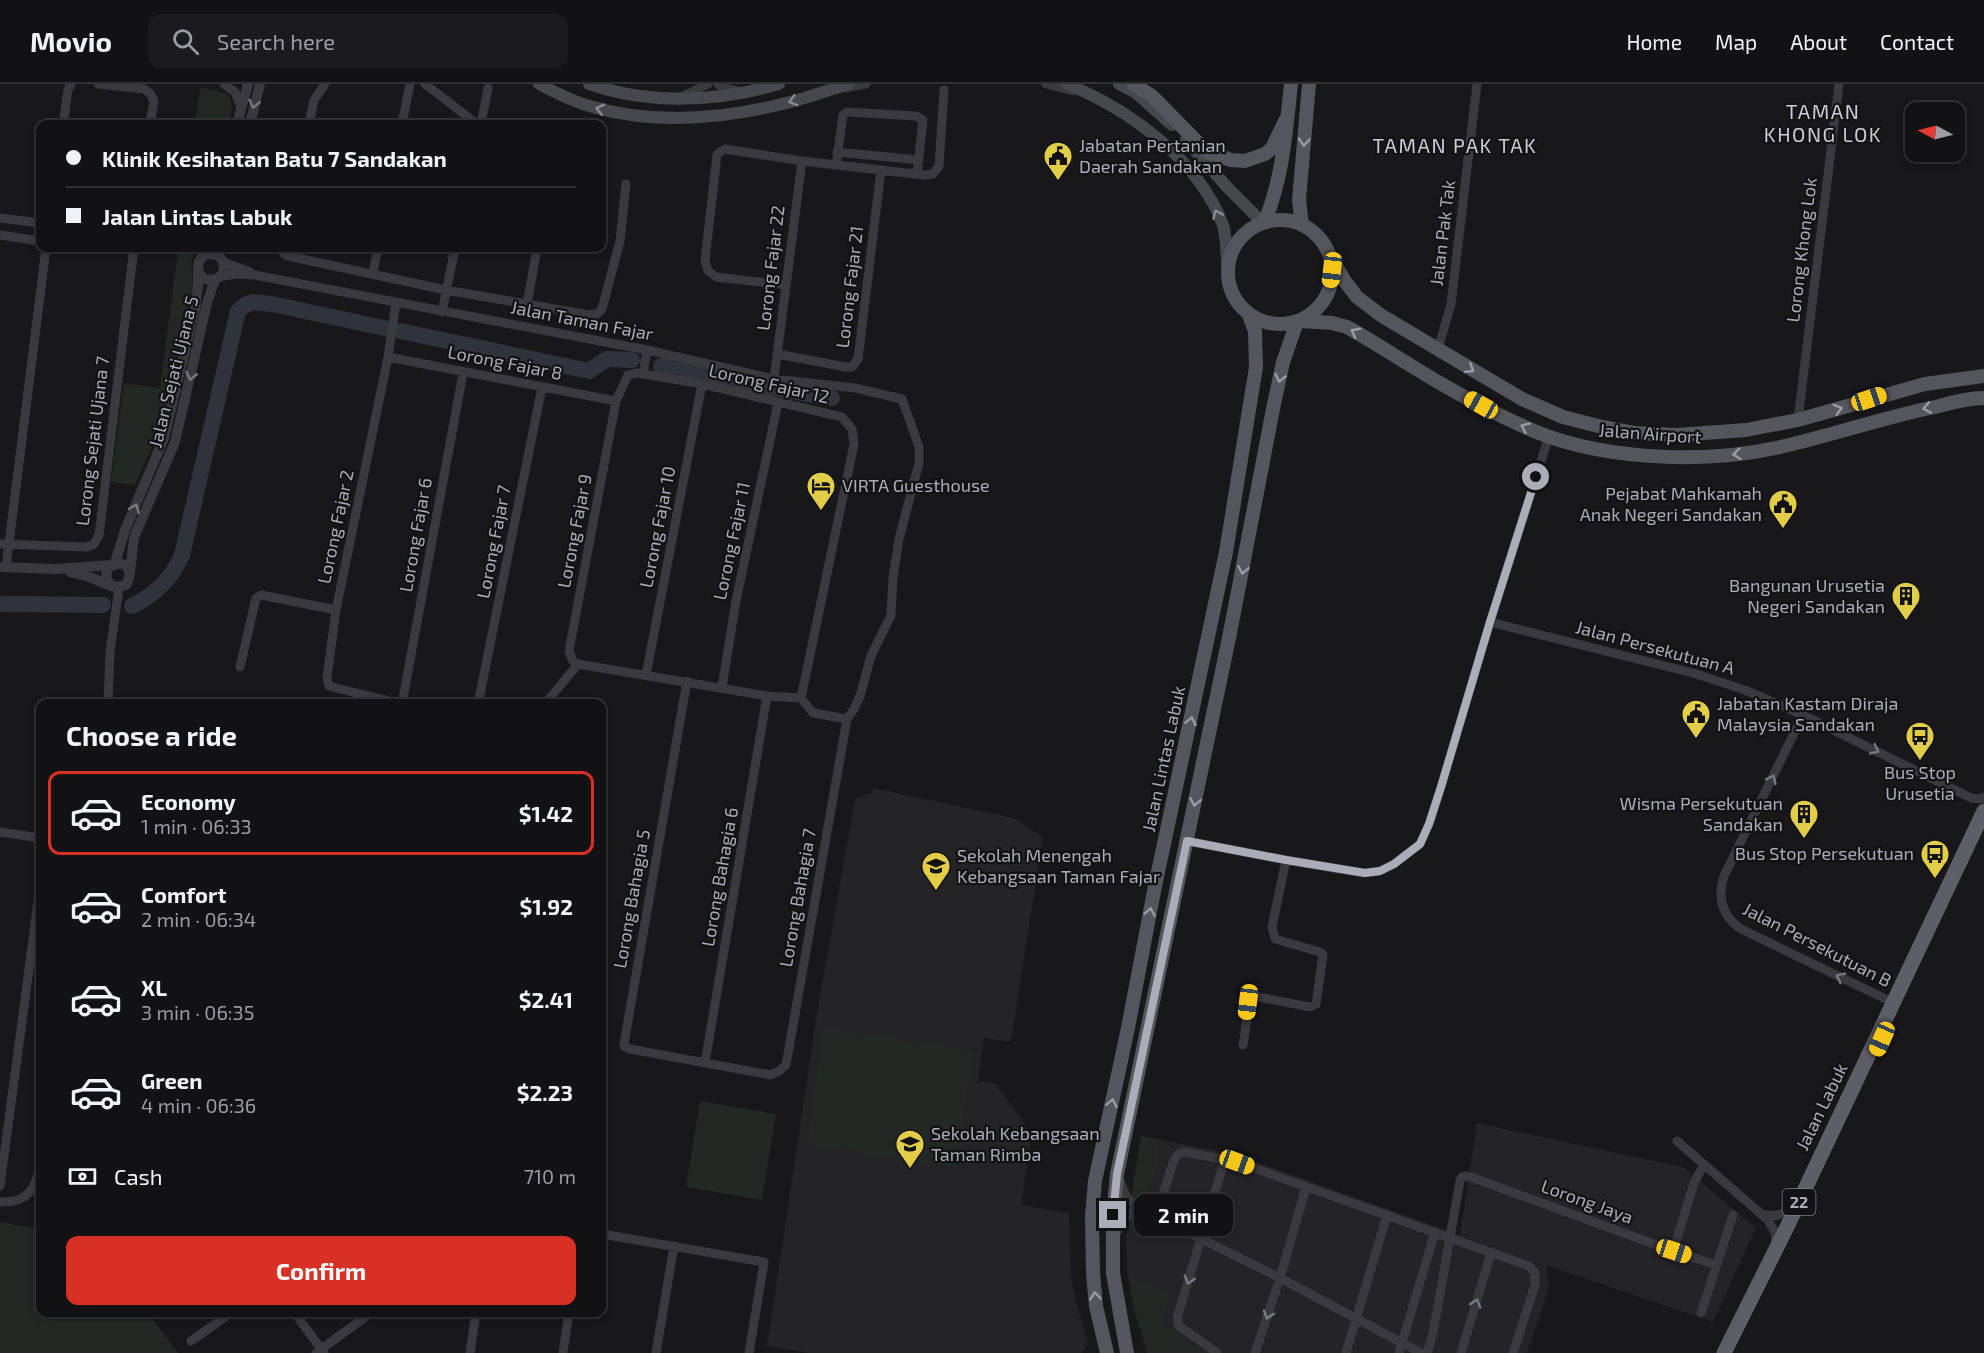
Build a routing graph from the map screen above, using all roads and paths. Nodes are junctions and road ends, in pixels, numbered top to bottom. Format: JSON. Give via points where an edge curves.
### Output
{"nodes":[{"id":1,"x":70,"y":84,"type":"edge"},
{"id":2,"x":98,"y":84,"type":"edge"},
{"id":3,"x":224,"y":84,"type":"edge"},
{"id":4,"x":248,"y":84,"type":"edge"},
{"id":5,"x":260,"y":84,"type":"edge"},
{"id":6,"x":325,"y":84,"type":"edge"},
{"id":7,"x":410,"y":84,"type":"edge"},
{"id":8,"x":425,"y":84,"type":"edge"},
{"id":9,"x":540,"y":84,"type":"edge"},
{"id":10,"x":589,"y":84,"type":"edge"},
{"id":11,"x":708,"y":84,"type":"edge"},
{"id":12,"x":718,"y":84,"type":"edge"},
{"id":13,"x":779,"y":84,"type":"edge"},
{"id":14,"x":849,"y":84,"type":"edge"},
{"id":15,"x":866,"y":84,"type":"edge"},
{"id":16,"x":1046,"y":84,"type":"edge"},
{"id":17,"x":1067,"y":84,"type":"edge"},
{"id":18,"x":1119,"y":84,"type":"edge"},
{"id":19,"x":1133,"y":84,"type":"edge"},
{"id":20,"x":1291,"y":84,"type":"edge"},
{"id":21,"x":1309,"y":84,"type":"edge"},
{"id":22,"x":1477,"y":84,"type":"edge"},
{"id":23,"x":1839,"y":84,"type":"edge"},
{"id":24,"x":944,"y":86,"type":"edge"},
{"id":25,"x":488,"y":88,"type":"dead end"},
{"id":26,"x":742,"y":92,"type":"junction"},
{"id":27,"x":820,"y":93,"type":"junction"},
{"id":28,"x":676,"y":99,"type":"junction"},
{"id":29,"x":241,"y":106,"type":"junction"},
{"id":30,"x":1114,"y":108,"type":"junction"},
{"id":31,"x":1287,"y":117,"type":"junction"},
{"id":32,"x":64,"y":120,"type":"edge"},
{"id":33,"x":151,"y":120,"type":"edge"},
{"id":34,"x":238,"y":120,"type":"edge"},
{"id":35,"x":251,"y":120,"type":"edge"},
{"id":36,"x":310,"y":120,"type":"edge"},
{"id":37,"x":403,"y":120,"type":"edge"},
{"id":38,"x":474,"y":120,"type":"edge"},
{"id":39,"x":480,"y":120,"type":"edge"},
{"id":40,"x":837,"y":152,"type":"junction"},
{"id":41,"x":919,"y":160,"type":"junction"},
{"id":42,"x":802,"y":161,"type":"junction"},
{"id":43,"x":836,"y":165,"type":"junction"},
{"id":44,"x":881,"y":170,"type":"junction"},
{"id":45,"x":918,"y":174,"type":"junction"},
{"id":46,"x":626,"y":184,"type":"dead end"},
{"id":47,"x":0,"y":218,"type":"edge"},
{"id":48,"x":1264,"y":221,"type":"junction"},
{"id":49,"x":36,"y":222,"type":"edge"},
{"id":50,"x":1302,"y":225,"type":"junction"},
{"id":51,"x":0,"y":235,"type":"edge"},
{"id":52,"x":36,"y":240,"type":"edge"},
{"id":53,"x":45,"y":252,"type":"edge"},
{"id":54,"x":134,"y":252,"type":"edge"},
{"id":55,"x":205,"y":252,"type":"edge"},
{"id":56,"x":284,"y":252,"type":"edge"},
{"id":57,"x":377,"y":252,"type":"edge"},
{"id":58,"x":454,"y":252,"type":"edge"},
{"id":59,"x":536,"y":252,"type":"edge"},
{"id":60,"x":1330,"y":255,"type":"junction"},
{"id":61,"x":222,"y":256,"type":"edge"},
{"id":62,"x":201,"y":258,"type":"junction"},
{"id":63,"x":198,"y":270,"type":"junction"},
{"id":64,"x":1228,"y":271,"type":"junction"},
{"id":65,"x":373,"y":273,"type":"junction"},
{"id":66,"x":255,"y":274,"type":"junction"},
{"id":67,"x":217,"y":278,"type":"junction"},
{"id":68,"x":785,"y":285,"type":"junction"},
{"id":69,"x":446,"y":290,"type":"junction"},
{"id":70,"x":396,"y":303,"type":"junction"},
{"id":71,"x":527,"y":305,"type":"junction"},
{"id":72,"x":442,"y":312,"type":"junction"},
{"id":73,"x":1249,"y":315,"type":"junction"},
{"id":74,"x":1299,"y":322,"type":"junction"},
{"id":75,"x":1438,"y":349,"type":"junction"},
{"id":76,"x":647,"y":350,"type":"junction"},
{"id":77,"x":777,"y":354,"type":"junction"},
{"id":78,"x":388,"y":357,"type":"junction"},
{"id":79,"x":463,"y":373,"type":"junction"},
{"id":80,"x":643,"y":374,"type":"junction"},
{"id":81,"x":1984,"y":376,"type":"edge"},
{"id":82,"x":774,"y":379,"type":"junction"},
{"id":83,"x":702,"y":384,"type":"junction"},
{"id":84,"x":542,"y":387,"type":"junction"},
{"id":85,"x":1984,"y":398,"type":"edge"},
{"id":86,"x":902,"y":399,"type":"joint"},
{"id":87,"x":616,"y":401,"type":"junction"},
{"id":88,"x":778,"y":403,"type":"junction"},
{"id":89,"x":1798,"y":420,"type":"junction"},
{"id":90,"x":1549,"y":436,"type":"junction"},
{"id":91,"x":4,"y":544,"type":"edge"},
{"id":92,"x":113,"y":564,"type":"junction"},
{"id":93,"x":3,"y":567,"type":"edge"},
{"id":94,"x":55,"y":569,"type":"junction"},
{"id":95,"x":130,"y":573,"type":"junction"},
{"id":96,"x":115,"y":587,"type":"junction"},
{"id":97,"x":336,"y":610,"type":"junction"},
{"id":98,"x":1490,"y":622,"type":"junction"},
{"id":99,"x":578,"y":664,"type":"junction"},
{"id":100,"x":240,"y":667,"type":"dead end"},
{"id":101,"x":646,"y":675,"type":"junction"},
{"id":102,"x":687,"y":681,"type":"junction"},
{"id":103,"x":722,"y":687,"type":"junction"},
{"id":104,"x":767,"y":696,"type":"junction"},
{"id":105,"x":801,"y":698,"type":"junction"},
{"id":106,"x":108,"y":699,"type":"edge"},
{"id":107,"x":382,"y":699,"type":"edge"},
{"id":108,"x":403,"y":699,"type":"edge"},
{"id":109,"x":479,"y":699,"type":"edge"},
{"id":110,"x":549,"y":699,"type":"edge"},
{"id":111,"x":1803,"y":715,"type":"junction"},
{"id":112,"x":847,"y":719,"type":"junction"},
{"id":113,"x":1984,"y":797,"type":"edge"},
{"id":114,"x":1984,"y":812,"type":"edge"},
{"id":115,"x":1984,"y":823,"type":"edge"},
{"id":116,"x":0,"y":832,"type":"edge"},
{"id":117,"x":36,"y":837,"type":"edge"},
{"id":118,"x":1187,"y":841,"type":"junction"},
{"id":119,"x":1286,"y":860,"type":"junction"},
{"id":120,"x":36,"y":917,"type":"edge"},
{"id":121,"x":1895,"y":1004,"type":"junction"},
{"id":122,"x":1243,"y":1045,"type":"dead end"},
{"id":123,"x":705,"y":1063,"type":"junction"},
{"id":124,"x":771,"y":1075,"type":"joint"},
{"id":125,"x":1677,"y":1141,"type":"dead end"},
{"id":126,"x":1225,"y":1159,"type":"junction"},
{"id":127,"x":1704,"y":1164,"type":"junction"},
{"id":128,"x":1117,"y":1174,"type":"junction"},
{"id":129,"x":36,"y":1182,"type":"edge"},
{"id":130,"x":0,"y":1186,"type":"edge"},
{"id":131,"x":1306,"y":1186,"type":"junction"},
{"id":132,"x":1800,"y":1200,"type":"junction"},
{"id":133,"x":0,"y":1202,"type":"edge"},
{"id":134,"x":1141,"y":1209,"type":"junction"},
{"id":135,"x":1761,"y":1214,"type":"junction"},
{"id":136,"x":1387,"y":1215,"type":"junction"},
{"id":137,"x":1733,"y":1215,"type":"dead end"},
{"id":138,"x":1156,"y":1216,"type":"junction"},
{"id":139,"x":1435,"y":1232,"type":"junction"},
{"id":140,"x":606,"y":1235,"type":"edge"},
{"id":141,"x":1203,"y":1238,"type":"junction"},
{"id":142,"x":1451,"y":1239,"type":"junction"},
{"id":143,"x":1112,"y":1243,"type":"junction"},
{"id":144,"x":674,"y":1246,"type":"junction"},
{"id":145,"x":1674,"y":1251,"type":"junction"},
{"id":146,"x":1774,"y":1252,"type":"junction"},
{"id":147,"x":1491,"y":1253,"type":"junction"},
{"id":148,"x":1716,"y":1265,"type":"junction"},
{"id":149,"x":1280,"y":1278,"type":"junction"},
{"id":150,"x":1701,"y":1313,"type":"dead end"},
{"id":151,"x":225,"y":1317,"type":"edge"},
{"id":152,"x":297,"y":1317,"type":"edge"},
{"id":153,"x":366,"y":1317,"type":"edge"},
{"id":154,"x":475,"y":1317,"type":"edge"},
{"id":155,"x":568,"y":1317,"type":"edge"},
{"id":156,"x":1357,"y":1319,"type":"junction"},
{"id":157,"x":190,"y":1341,"type":"dead end"},
{"id":158,"x":1402,"y":1343,"type":"junction"},
{"id":159,"x":320,"y":1352,"type":"edge"},
{"id":160,"x":470,"y":1353,"type":"edge"},
{"id":161,"x":563,"y":1353,"type":"edge"},
{"id":162,"x":656,"y":1353,"type":"edge"},
{"id":163,"x":749,"y":1353,"type":"edge"},
{"id":164,"x":1107,"y":1353,"type":"edge"},
{"id":165,"x":1127,"y":1353,"type":"edge"},
{"id":166,"x":1216,"y":1353,"type":"edge"},
{"id":167,"x":1255,"y":1353,"type":"edge"},
{"id":168,"x":1346,"y":1353,"type":"edge"},
{"id":169,"x":1399,"y":1353,"type":"edge"},
{"id":170,"x":1421,"y":1353,"type":"edge"},
{"id":171,"x":1427,"y":1353,"type":"edge"},
{"id":172,"x":1461,"y":1353,"type":"edge"},
{"id":173,"x":1513,"y":1353,"type":"edge"},
{"id":174,"x":1724,"y":1353,"type":"edge"},
{"id":175,"x":1731,"y":1353,"type":"edge"}],
"edges":[{"from":1,"to":32,"type":"street"},
{"from":2,"to":33,"type":"street","via":[[150,93],[154,101]]},
{"from":3,"to":29,"type":"street","via":[[234,92]]},
{"from":4,"to":29,"type":"street"},
{"from":5,"to":35,"type":"street","one_way":true},
{"from":6,"to":36,"type":"street","via":[[314,100]]},
{"from":7,"to":37,"type":"street"},
{"from":8,"to":38,"type":"street"},
{"from":27,"to":9,"type":"main road","one_way":true,"via":[[739,113],[668,117],[623,114],[584,105]]},
{"from":10,"to":28,"type":"main road"},
{"from":11,"to":28,"type":"street"},
{"from":12,"to":26,"type":"street"},
{"from":13,"to":26,"type":"main road"},
{"from":14,"to":27,"type":"main road"},
{"from":15,"to":27,"type":"street"},
{"from":16,"to":30,"type":"street"},
{"from":17,"to":30,"type":"main road"},
{"from":18,"to":48,"type":"main road","via":[[1136,93],[1169,122],[1228,188]]},
{"from":19,"to":31,"type":"main road","via":[[1152,96],[1207,152],[1231,160],[1245,161],[1265,154]]},
{"from":20,"to":31,"type":"main road"},
{"from":21,"to":50,"type":"main road","one_way":true,"via":[[1299,200]]},
{"from":22,"to":75,"type":"street","name":"Jalan Pak Tak","via":[[1451,304]]},
{"from":23,"to":89,"type":"street","name":"Lorong Khong Lok"},
{"from":24,"to":45,"type":"street","via":[[939,166],[933,174]]},
{"from":25,"to":39,"type":"street"},
{"from":26,"to":28,"type":"main road"},
{"from":29,"to":34,"type":"street"},
{"from":64,"to":30,"type":"main road","one_way":true,"via":[[1224,228],[1206,191],[1185,164]]},
{"from":31,"to":48,"type":"main road","via":[[1282,163]]},
{"from":40,"to":41,"type":"street"},
{"from":40,"to":41,"type":"street","via":[[840,122],[847,112],[916,116],[923,120]]},
{"from":40,"to":43,"type":"street"},
{"from":41,"to":45,"type":"street"},
{"from":42,"to":43,"type":"street"},
{"from":42,"to":68,"type":"street","name":"Lorong Fajar 22"},
{"from":42,"to":68,"type":"street","via":[[724,149],[717,155],[705,261],[708,271],[716,277]]},
{"from":43,"to":44,"type":"street"},
{"from":44,"to":45,"type":"street"},
{"from":44,"to":77,"type":"street","name":"Lorong Fajar 21","via":[[858,359],[852,367],[846,367]]},
{"from":46,"to":71,"type":"street","via":[[620,241],[602,309],[590,315]]},
{"from":47,"to":49,"type":"street"},
{"from":48,"to":50,"type":"main road","via":[[1290,220]]},
{"from":48,"to":64,"type":"main road","via":[[1237,242]]},
{"from":50,"to":60,"type":"main road","via":[[1319,237]]},
{"from":51,"to":52,"type":"street"},
{"from":53,"to":91,"type":"street"},
{"from":54,"to":91,"type":"street","name":"Lorong Sejati Ujana 7","via":[[99,535],[87,547]]},
{"from":55,"to":62,"type":"street"},
{"from":56,"to":65,"type":"street"},
{"from":57,"to":65,"type":"street"},
{"from":58,"to":69,"type":"street"},
{"from":59,"to":71,"type":"street"},
{"from":60,"to":74,"type":"main road","via":[[1328,293],[1314,312]]},
{"from":60,"to":75,"type":"main road","name":"Jalan Airport","via":[[1357,297]]},
{"from":61,"to":62,"type":"street"},
{"from":61,"to":66,"type":"street"},
{"from":61,"to":67,"type":"street","via":[[223,270]]},
{"from":62,"to":63,"type":"street"},
{"from":63,"to":67,"type":"street","via":[[203,277]]},
{"from":92,"to":63,"type":"street","name":"Jalan Sejati Ujana 5","one_way":true,"via":[[164,438],[195,309]]},
{"from":64,"to":73,"type":"main road","via":[[1237,303]]},
{"from":65,"to":69,"type":"street"},
{"from":66,"to":67,"type":"street"},
{"from":66,"to":70,"type":"street","name":"Jalan Taman Fajar"},
{"from":67,"to":95,"type":"street","name":"Jalan Sejati Ujana 5","one_way":true,"via":[[207,303],[180,426],[135,535]]},
{"from":68,"to":77,"type":"street","name":"Lorong Fajar 22"},
{"from":69,"to":71,"type":"street"},
{"from":69,"to":72,"type":"street"},
{"from":70,"to":72,"type":"street","name":"Jalan Taman Fajar"},
{"from":70,"to":78,"type":"street","name":"Lorong Fajar 2"},
{"from":72,"to":76,"type":"street","name":"Jalan Taman Fajar"},
{"from":73,"to":74,"type":"main road","via":[[1279,325]]},
{"from":164,"to":73,"type":"main road","name":"Jalan Lintas Labuk","one_way":true,"via":[[1093,1273],[1095,1181],[1226,552],[1256,367],[1255,331]]},
{"from":90,"to":74,"type":"main road","name":"Jalan Airport","one_way":true,"via":[[1452,389],[1347,327]]},
{"from":74,"to":118,"type":"main road","one_way":true,"via":[[1285,355],[1273,409]]},
{"from":75,"to":89,"type":"main road","name":"Jalan Airport","one_way":true,"via":[[1539,408],[1602,427],[1651,434],[1701,434]]},
{"from":76,"to":80,"type":"street"},
{"from":76,"to":82,"type":"street","name":"Jalan Taman Fajar"},
{"from":77,"to":82,"type":"street","name":"Lorong Fajar 22"},
{"from":78,"to":79,"type":"street","name":"Lorong Fajar 8"},
{"from":78,"to":97,"type":"street","name":"Lorong Fajar 2"},
{"from":79,"to":84,"type":"street","name":"Lorong Fajar 8"},
{"from":79,"to":108,"type":"street","name":"Lorong Fajar 6"},
{"from":80,"to":83,"type":"street","name":"Lorong Fajar 12"},
{"from":80,"to":87,"type":"street","via":[[628,375]]},
{"from":89,"to":81,"type":"main road","name":"Jalan Airport","one_way":true,"via":[[1925,384]]},
{"from":82,"to":86,"type":"street","name":"Jalan Taman Fajar","via":[[855,388]]},
{"from":83,"to":88,"type":"street","name":"Lorong Fajar 12"},
{"from":83,"to":101,"type":"street","name":"Lorong Fajar 10"},
{"from":84,"to":87,"type":"street","name":"Lorong Fajar 8"},
{"from":84,"to":109,"type":"street","name":"Lorong Fajar 7"},
{"from":85,"to":90,"type":"main road","name":"Jalan Airport","one_way":true,"via":[[1896,415],[1750,453],[1635,454]]},
{"from":86,"to":112,"type":"street","name":"Lorong Bahagia 7","via":[[919,447],[919,463],[898,539],[891,615],[872,656],[855,709]]},
{"from":87,"to":99,"type":"street","name":"Lorong Fajar 9","via":[[569,651]]},
{"from":88,"to":103,"type":"street","name":"Lorong Fajar 11"},
{"from":88,"to":105,"type":"street","name":"Lorong Fajar 12","via":[[842,417],[852,429],[854,444]]},
{"from":90,"to":98,"type":"street"},
{"from":91,"to":93,"type":"street"},
{"from":92,"to":94,"type":"street"},
{"from":92,"to":95,"type":"street","via":[[124,564]]},
{"from":92,"to":96,"type":"street","via":[[106,575]]},
{"from":93,"to":94,"type":"street"},
{"from":94,"to":96,"type":"street"},
{"from":95,"to":96,"type":"street","via":[[126,585]]},
{"from":96,"to":106,"type":"street"},
{"from":97,"to":100,"type":"street","via":[[261,595],[256,598]]},
{"from":97,"to":107,"type":"street","name":"Lorong Fajar 2","via":[[329,686]]},
{"from":98,"to":111,"type":"street","name":"Jalan Persekutuan A","via":[[1693,673]]},
{"from":98,"to":119,"type":"street","via":[[1420,844],[1380,871],[1352,872]]},
{"from":99,"to":101,"type":"street"},
{"from":99,"to":110,"type":"street"},
{"from":101,"to":102,"type":"street"},
{"from":102,"to":103,"type":"street"},
{"from":102,"to":123,"type":"street","name":"Lorong Bahagia 5","via":[[624,1044],[630,1049]]},
{"from":103,"to":104,"type":"street"},
{"from":104,"to":105,"type":"street"},
{"from":104,"to":123,"type":"street","name":"Lorong Bahagia 6"},
{"from":105,"to":112,"type":"street","via":[[813,713]]},
{"from":111,"to":113,"type":"street","name":"Jalan Persekutuan A","one_way":true,"via":[[1971,798]]},
{"from":121,"to":111,"type":"street","name":"Jalan Persekutuan B","one_way":true,"via":[[1741,929],[1727,916],[1723,906],[1721,888],[1725,876]]},
{"from":112,"to":124,"type":"street","name":"Lorong Bahagia 7","via":[[786,1065]]},
{"from":114,"to":121,"type":"highway","name":"Jalan Labuk","number":"22"},
{"from":115,"to":121,"type":"highway","name":"Jalan Labuk","number":"22"},
{"from":116,"to":117,"type":"street"},
{"from":118,"to":119,"type":"street"},
{"from":118,"to":128,"type":"main road"},
{"from":119,"to":122,"type":"street","via":[[1273,934],[1275,939],[1323,955],[1316,1004],[1311,1007],[1253,996]]},
{"from":120,"to":130,"type":"street"},
{"from":121,"to":132,"type":"highway","name":"Jalan Labuk","number":"22"},
{"from":121,"to":175,"type":"highway","name":"Jalan Labuk","number":"22","via":[[1756,1308]]},
{"from":123,"to":124,"type":"street","name":"Lorong Bahagia 5"},
{"from":125,"to":127,"type":"street"},
{"from":126,"to":131,"type":"street"},
{"from":126,"to":138,"type":"street","via":[[1178,1154]]},
{"from":126,"to":141,"type":"street"},
{"from":127,"to":135,"type":"street"},
{"from":127,"to":145,"type":"street","via":[[1694,1183]]},
{"from":128,"to":134,"type":"street","via":[[1127,1198]]},
{"from":128,"to":143,"type":"main road"},
{"from":129,"to":133,"type":"street","via":[[16,1202]]},
{"from":131,"to":136,"type":"street"},
{"from":131,"to":149,"type":"street"},
{"from":132,"to":135,"type":"street","via":[[1780,1215]]},
{"from":132,"to":146,"type":"highway","name":"Jalan Labuk","number":"22"},
{"from":134,"to":138,"type":"street"},
{"from":134,"to":143,"type":"street","via":[[1126,1216]]},
{"from":135,"to":146,"type":"street","via":[[1773,1226]]},
{"from":136,"to":139,"type":"street"},
{"from":136,"to":156,"type":"street"},
{"from":137,"to":148,"type":"street"},
{"from":138,"to":141,"type":"street"},
{"from":139,"to":142,"type":"street"},
{"from":139,"to":158,"type":"street"},
{"from":140,"to":144,"type":"street"},
{"from":141,"to":149,"type":"street"},
{"from":141,"to":166,"type":"street","one_way":true,"via":[[1177,1323]]},
{"from":142,"to":145,"type":"street","name":"Lorong Jaya","via":[[1460,1181],[1468,1176]]},
{"from":142,"to":147,"type":"street"},
{"from":142,"to":171,"type":"street"},
{"from":143,"to":165,"type":"main road","via":[[1115,1291]]},
{"from":144,"to":162,"type":"street"},
{"from":144,"to":163,"type":"street","via":[[764,1262]]},
{"from":145,"to":148,"type":"street"},
{"from":146,"to":174,"type":"highway","name":"Jalan Labuk","number":"22"},
{"from":172,"to":147,"type":"street","one_way":true},
{"from":147,"to":173,"type":"street","via":[[1529,1266],[1535,1273]]},
{"from":148,"to":150,"type":"street"},
{"from":149,"to":156,"type":"street"},
{"from":149,"to":167,"type":"street","one_way":true},
{"from":151,"to":157,"type":"street"},
{"from":152,"to":159,"type":"street"},
{"from":153,"to":159,"type":"street"},
{"from":154,"to":160,"type":"street"},
{"from":155,"to":161,"type":"street"},
{"from":156,"to":158,"type":"street"},
{"from":156,"to":168,"type":"street"},
{"from":158,"to":169,"type":"street"},
{"from":158,"to":170,"type":"street"}]}
